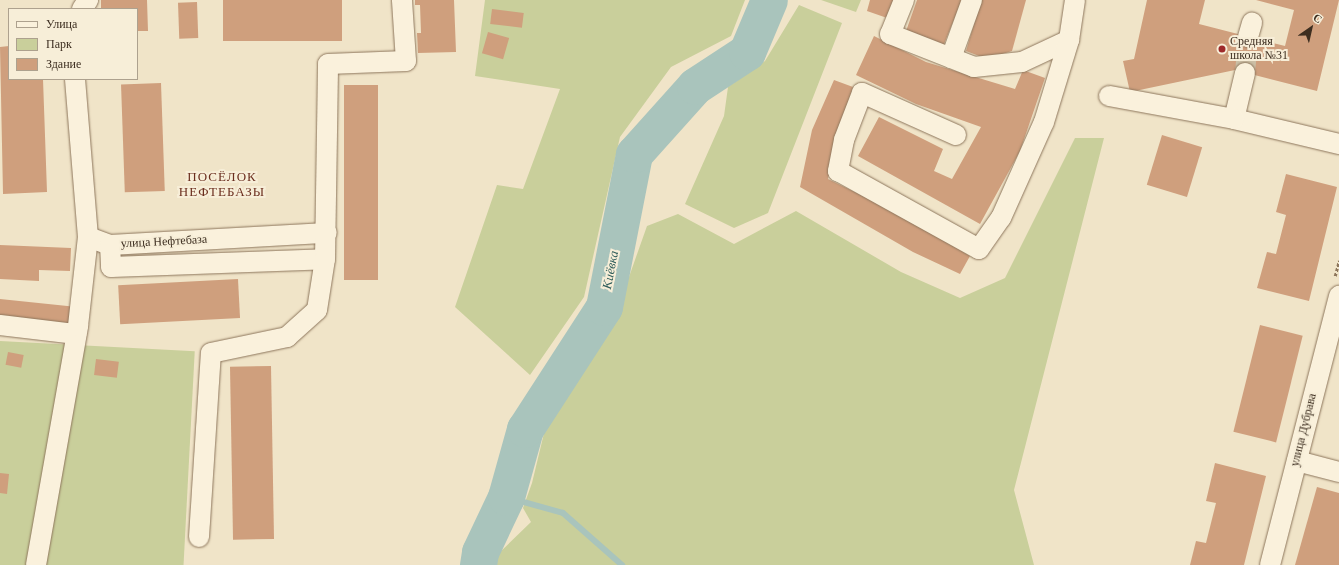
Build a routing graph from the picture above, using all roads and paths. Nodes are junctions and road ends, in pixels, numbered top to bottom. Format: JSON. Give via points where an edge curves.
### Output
{"nodes":[{"id":1,"x":402,"y":0,"type":"edge"},
{"id":2,"x":904,"y":0,"type":"edge"},
{"id":3,"x":972,"y":0,"type":"edge"},
{"id":4,"x":1075,"y":0,"type":"edge"},
{"id":5,"x":1069,"y":40,"type":"junction"},
{"id":6,"x":950,"y":58,"type":"junction"},
{"id":7,"x":1245,"y":73,"type":"tunnel mouth"},
{"id":8,"x":75,"y":80,"type":"edge"},
{"id":9,"x":1109,"y":96,"type":"dead end"},
{"id":10,"x":1234,"y":119,"type":"junction"},
{"id":11,"x":956,"y":135,"type":"dead end"},
{"id":12,"x":1339,"y":144,"type":"edge"},
{"id":13,"x":327,"y":233,"type":"junction"},
{"id":14,"x":88,"y":237,"type":"junction"},
{"id":15,"x":110,"y":246,"type":"junction"},
{"id":16,"x":325,"y":259,"type":"junction"},
{"id":17,"x":1339,"y":296,"type":"edge"},
{"id":18,"x":0,"y":325,"type":"edge"},
{"id":19,"x":76,"y":334,"type":"junction"},
{"id":20,"x":1297,"y":461,"type":"junction"},
{"id":21,"x":1339,"y":472,"type":"edge"},
{"id":22,"x":199,"y":537,"type":"dead end"},
{"id":23,"x":36,"y":565,"type":"edge"},
{"id":24,"x":1270,"y":565,"type":"edge"}],
"edges":[{"from":1,"to":13,"type":"street","via":[[406,61],[328,64]]},
{"from":2,"to":6,"type":"street","via":[[890,34]]},
{"from":3,"to":6,"type":"street"},
{"from":4,"to":5,"type":"street"},
{"from":5,"to":6,"type":"street","via":[[1022,62],[974,67]]},
{"from":5,"to":11,"type":"street","via":[[1044,122],[1001,218],[979,249],[838,171],[844,140],[862,93]]},
{"from":7,"to":10,"type":"street"},
{"from":8,"to":14,"type":"street"},
{"from":9,"to":10,"type":"street"},
{"from":10,"to":12,"type":"street"},
{"from":13,"to":15,"type":"street","name":"улица Нефтебаза"},
{"from":13,"to":16,"type":"street"},
{"from":14,"to":15,"type":"street","name":"улица Нефтебаза"},
{"from":14,"to":19,"type":"street"},
{"from":15,"to":16,"type":"street","via":[[111,267]]},
{"from":16,"to":22,"type":"street","via":[[317,310],[287,337],[211,353]]},
{"from":17,"to":20,"type":"street","name":"улица Дубрава"},
{"from":18,"to":19,"type":"street"},
{"from":19,"to":23,"type":"street"},
{"from":20,"to":21,"type":"street"},
{"from":20,"to":24,"type":"street","name":"улица Дубрава"}]}
